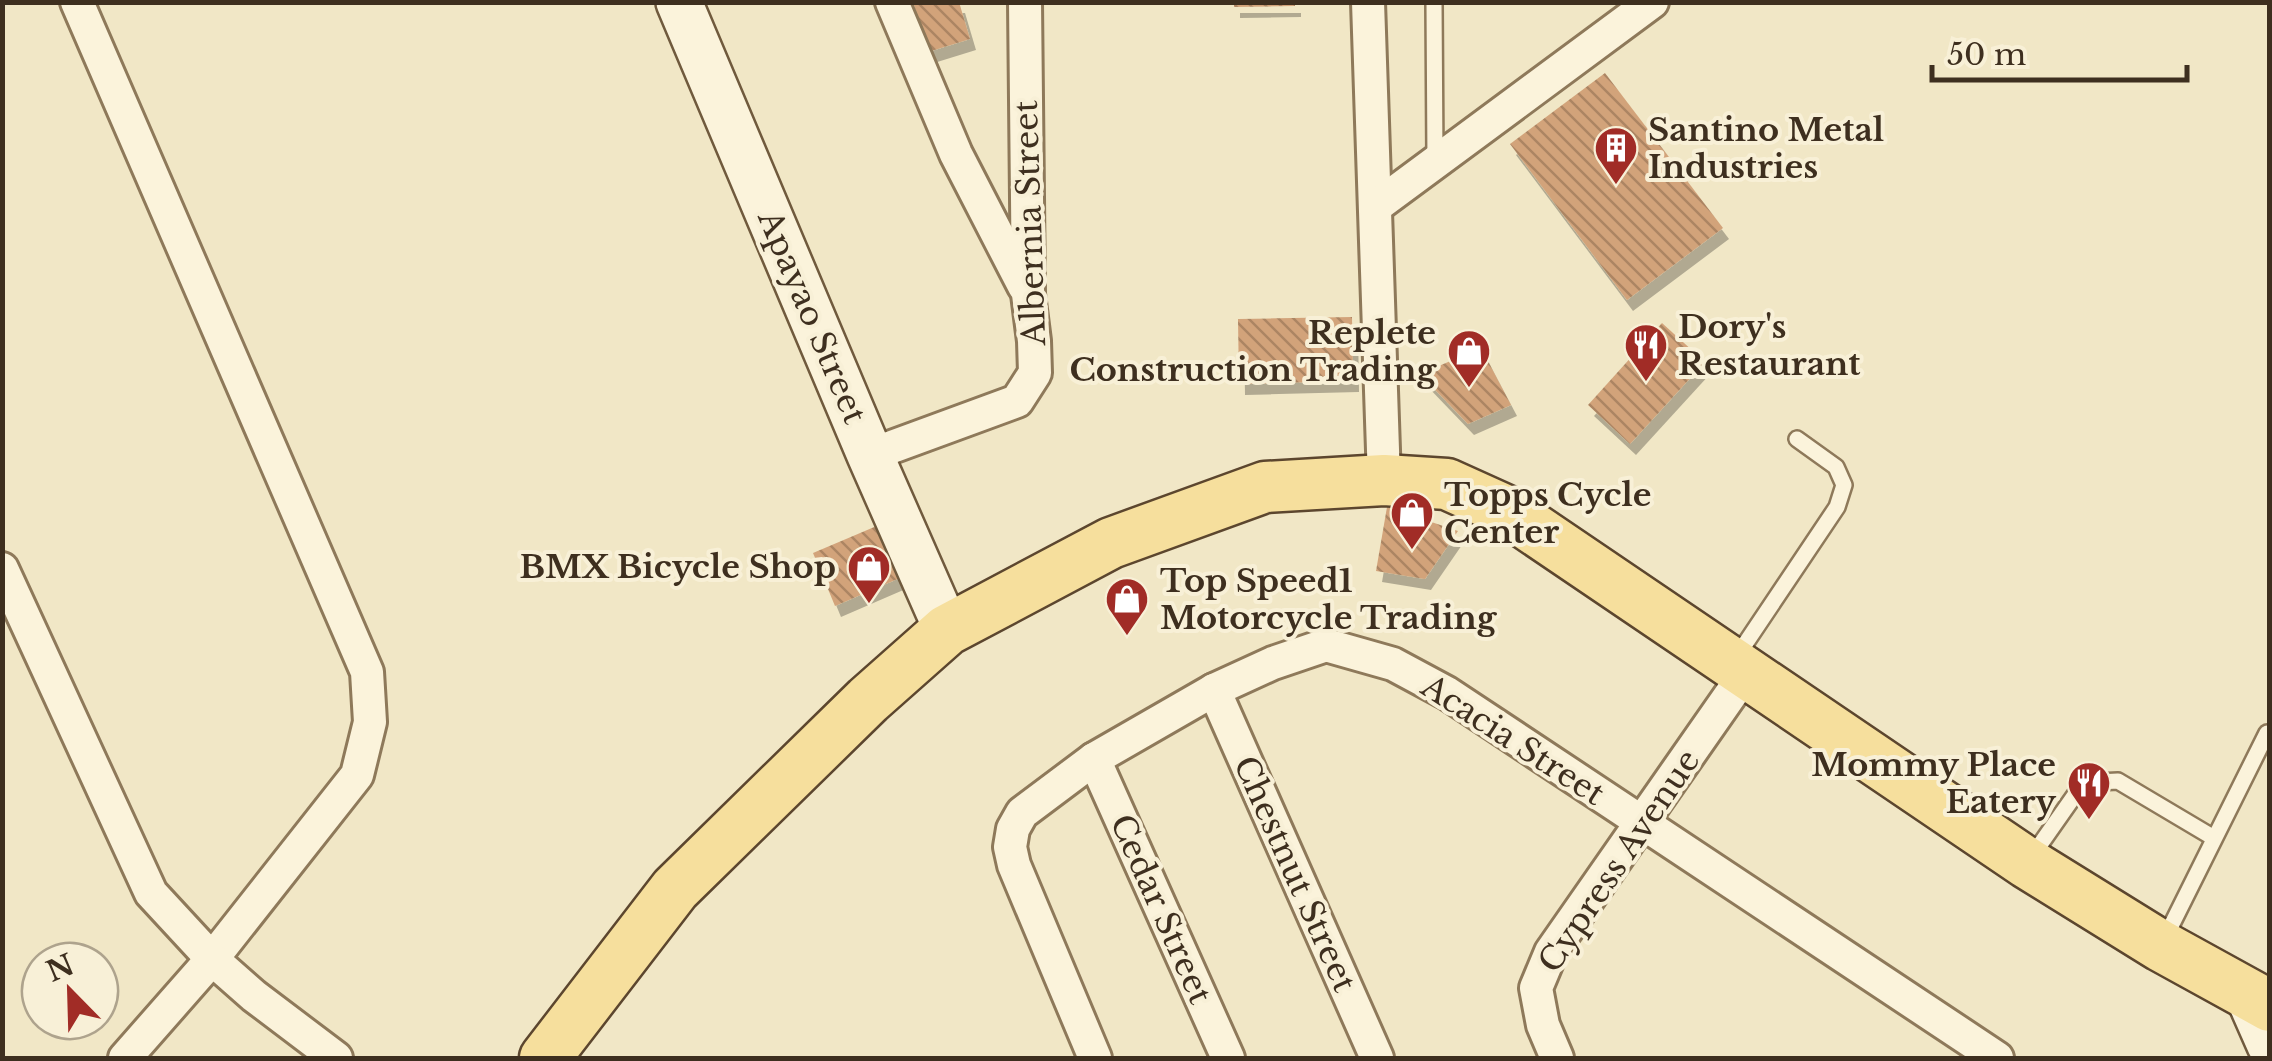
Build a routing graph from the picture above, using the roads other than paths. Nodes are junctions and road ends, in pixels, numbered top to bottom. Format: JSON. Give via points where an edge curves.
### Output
{"nodes":[{"id":1,"x":77,"y":2,"type":"edge"},
{"id":2,"x":679,"y":2,"type":"edge"},
{"id":3,"x":892,"y":2,"type":"edge"},
{"id":4,"x":1025,"y":2,"type":"edge"},
{"id":5,"x":1368,"y":2,"type":"edge"},
{"id":6,"x":1434,"y":2,"type":"edge"},
{"id":7,"x":1652,"y":2,"type":"edge"},
{"id":8,"x":1435,"y":162,"type":"junction"},
{"id":9,"x":1375,"y":207,"type":"junction"},
{"id":10,"x":1028,"y":294,"type":"junction"},
{"id":11,"x":1796,"y":439,"type":"dead end"},
{"id":12,"x":870,"y":455,"type":"junction"},
{"id":13,"x":1384,"y":480,"type":"junction"},
{"id":14,"x":2,"y":569,"type":"edge"},
{"id":15,"x":948,"y":630,"type":"junction"},
{"id":16,"x":1739,"y":668,"type":"junction"},
{"id":17,"x":1214,"y":690,"type":"junction"},
{"id":18,"x":2267,"y":733,"type":"edge"},
{"id":19,"x":1094,"y":759,"type":"junction"},
{"id":20,"x":1641,"y":822,"type":"junction"},
{"id":21,"x":2214,"y":838,"type":"junction"},
{"id":22,"x":2027,"y":863,"type":"junction"},
{"id":23,"x":2161,"y":946,"type":"junction"},
{"id":24,"x":212,"y":959,"type":"junction"},
{"id":25,"x":2259,"y":1001,"type":"edge"},
{"id":26,"x":2270,"y":1044,"type":"edge"},
{"id":27,"x":125,"y":1058,"type":"edge"},
{"id":28,"x":336,"y":1058,"type":"edge"},
{"id":29,"x":545,"y":1058,"type":"edge"},
{"id":30,"x":1096,"y":1058,"type":"edge"},
{"id":31,"x":1228,"y":1058,"type":"edge"},
{"id":32,"x":1377,"y":1058,"type":"edge"},
{"id":33,"x":1558,"y":1058,"type":"edge"},
{"id":34,"x":1997,"y":1058,"type":"edge"}],
"edges":[{"from":1,"to":24,"type":"street","via":[[368,672],[370,722],[358,775]]},
{"from":2,"to":12,"type":"street","name":"Apayao Street"},
{"from":3,"to":10,"type":"street","via":[[956,154]]},
{"from":4,"to":10,"type":"street","name":"Albernia Street"},
{"from":5,"to":9,"type":"street"},
{"from":6,"to":8,"type":"lane"},
{"from":7,"to":8,"type":"street"},
{"from":8,"to":9,"type":"street"},
{"from":9,"to":13,"type":"street"},
{"from":10,"to":12,"type":"street","name":"Albernia Street","via":[[1035,373],[1018,401]]},
{"from":11,"to":16,"type":"lane","via":[[1836,466],[1844,485],[1837,508]]},
{"from":12,"to":15,"type":"street","name":"Apayao Street"},
{"from":13,"to":15,"type":"main road","via":[[1265,487],[1111,543]]},
{"from":13,"to":16,"type":"main road","via":[[1447,484],[1509,512]]},
{"from":14,"to":24,"type":"street","via":[[152,893]]},
{"from":15,"to":29,"type":"main road","via":[[676,888]]},
{"from":16,"to":20,"type":"street","name":"Cypress Avenue"},
{"from":16,"to":22,"type":"main road"},
{"from":17,"to":19,"type":"street","name":"Acacia Street"},
{"from":17,"to":20,"type":"street","name":"Acacia Street","via":[[1326,646],[1393,664]]},
{"from":17,"to":32,"type":"street","name":"Chestnut Street"},
{"from":18,"to":21,"type":"lane"},
{"from":19,"to":30,"type":"street","name":"Acacia Street","via":[[1022,813],[1010,847]]},
{"from":19,"to":31,"type":"street","name":"Cedar Street"},
{"from":20,"to":33,"type":"street","name":"Cypress Avenue","via":[[1551,952],[1536,988],[1542,1025]]},
{"from":20,"to":34,"type":"street","name":"Acacia Street"},
{"from":21,"to":22,"type":"lane","via":[[2118,781],[2100,782],[2077,792]]},
{"from":21,"to":23,"type":"lane"},
{"from":22,"to":23,"type":"main road"},
{"from":23,"to":25,"type":"main road"},
{"from":24,"to":27,"type":"street"},
{"from":24,"to":28,"type":"street"},
{"from":25,"to":26,"type":"street"}]}
